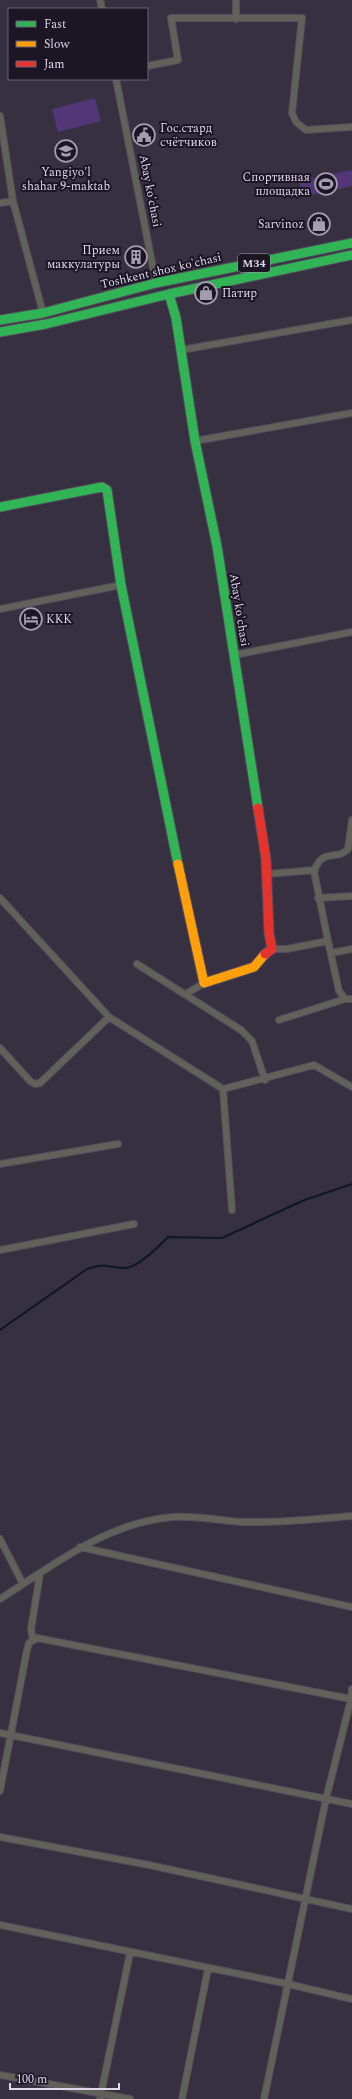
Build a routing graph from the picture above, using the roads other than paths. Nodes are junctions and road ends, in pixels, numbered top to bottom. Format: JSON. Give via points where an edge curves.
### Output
{"nodes":[{"id":1,"x":236,"y":0,"type":"edge"},
{"id":2,"x":236,"y":19,"type":"junction"},
{"id":3,"x":148,"y":66,"type":"edge"},
{"id":4,"x":116,"y":80,"type":"edge"},
{"id":5,"x":0,"y":116,"type":"edge"},
{"id":6,"x":352,"y":127,"type":"edge"},
{"id":7,"x":13,"y":201,"type":"junction"},
{"id":8,"x":0,"y":203,"type":"edge"},
{"id":9,"x":352,"y":243,"type":"edge"},
{"id":10,"x":352,"y":255,"type":"edge"},
{"id":11,"x":166,"y":281,"type":"junction"},
{"id":12,"x":156,"y":283,"type":"junction"},
{"id":13,"x":169,"y":294,"type":"junction"},
{"id":14,"x":158,"y":296,"type":"junction"},
{"id":15,"x":43,"y":313,"type":"junction"},
{"id":16,"x":0,"y":320,"type":"edge"},
{"id":17,"x":352,"y":320,"type":"edge"},
{"id":18,"x":0,"y":332,"type":"edge"},
{"id":19,"x":181,"y":350,"type":"junction"},
{"id":20,"x":352,"y":413,"type":"edge"},
{"id":21,"x":195,"y":441,"type":"junction"},
{"id":22,"x":0,"y":507,"type":"edge"},
{"id":23,"x":121,"y":585,"type":"junction"},
{"id":24,"x":0,"y":609,"type":"edge"},
{"id":25,"x":352,"y":632,"type":"edge"},
{"id":26,"x":234,"y":655,"type":"junction"},
{"id":27,"x":352,"y":820,"type":"edge"},
{"id":28,"x":315,"y":870,"type":"junction"},
{"id":29,"x":267,"y":874,"type":"junction"},
{"id":30,"x":352,"y":896,"type":"edge"},
{"id":31,"x":0,"y":898,"type":"edge"},
{"id":32,"x":318,"y":898,"type":"junction"},
{"id":33,"x":328,"y":941,"type":"junction"},
{"id":34,"x":272,"y":949,"type":"junction"},
{"id":35,"x":352,"y":949,"type":"edge"},
{"id":36,"x":331,"y":953,"type":"junction"},
{"id":37,"x":138,"y":964,"type":"dead end"},
{"id":38,"x":204,"y":983,"type":"junction"},
{"id":39,"x":186,"y":994,"type":"junction"},
{"id":40,"x":349,"y":999,"type":"edge"},
{"id":41,"x":109,"y":1017,"type":"junction"},
{"id":42,"x":279,"y":1020,"type":"dead end"},
{"id":43,"x":0,"y":1048,"type":"edge"},
{"id":44,"x":265,"y":1080,"type":"junction"},
{"id":45,"x":352,"y":1087,"type":"edge"},
{"id":46,"x":223,"y":1089,"type":"junction"},
{"id":47,"x":118,"y":1144,"type":"dead end"},
{"id":48,"x":0,"y":1164,"type":"edge"},
{"id":49,"x":232,"y":1210,"type":"dead end"},
{"id":50,"x":134,"y":1224,"type":"dead end"},
{"id":51,"x":0,"y":1250,"type":"edge"},
{"id":52,"x":352,"y":1516,"type":"edge"},
{"id":53,"x":0,"y":1539,"type":"edge"},
{"id":54,"x":80,"y":1547,"type":"junction"},
{"id":55,"x":40,"y":1574,"type":"junction"},
{"id":56,"x":23,"y":1584,"type":"junction"},
{"id":57,"x":0,"y":1599,"type":"edge"},
{"id":58,"x":352,"y":1608,"type":"edge"},
{"id":59,"x":33,"y":1640,"type":"junction"},
{"id":60,"x":352,"y":1689,"type":"edge"},
{"id":61,"x":351,"y":1699,"type":"junction"},
{"id":62,"x":0,"y":1733,"type":"edge"},
{"id":63,"x":10,"y":1735,"type":"junction"},
{"id":64,"x":0,"y":1791,"type":"edge"},
{"id":65,"x":326,"y":1799,"type":"junction"},
{"id":66,"x":352,"y":1804,"type":"edge"},
{"id":67,"x":0,"y":1837,"type":"edge"},
{"id":68,"x":306,"y":1899,"type":"junction"},
{"id":69,"x":352,"y":1909,"type":"edge"},
{"id":70,"x":0,"y":1925,"type":"edge"},
{"id":71,"x":130,"y":1953,"type":"junction"},
{"id":72,"x":208,"y":1968,"type":"junction"},
{"id":73,"x":288,"y":1984,"type":"junction"},
{"id":74,"x":352,"y":1999,"type":"edge"},
{"id":75,"x":0,"y":2075,"type":"edge"},
{"id":76,"x":101,"y":2097,"type":"edge"},
{"id":77,"x":130,"y":2099,"type":"edge"},
{"id":78,"x":182,"y":2099,"type":"edge"},
{"id":79,"x":264,"y":2099,"type":"edge"}],
"edges":[{"from":1,"to":2,"type":"street"},
{"from":2,"to":3,"type":"street","via":[[171,18],[178,60]]},
{"from":2,"to":6,"type":"street","via":[[302,18],[292,113],[296,122],[306,130]]},
{"from":4,"to":12,"type":"street","name":"Abay ko'chasi"},
{"from":5,"to":7,"type":"street"},
{"from":7,"to":8,"type":"street"},
{"from":7,"to":15,"type":"street"},
{"from":9,"to":11,"type":"street","name":"Toshkent shox ko'chasi","number":"M34"},
{"from":10,"to":13,"type":"street","number":"M34"},
{"from":11,"to":12,"type":"street","name":"Toshkent shox ko'chasi","number":"M34"},
{"from":11,"to":13,"type":"street","name":"Abay ko'chasi"},
{"from":12,"to":14,"type":"street"},
{"from":12,"to":15,"type":"street","name":"Toshkent shox ko'chasi","number":"M34"},
{"from":13,"to":14,"type":"street","name":"Toshkent shox ko'chasi","number":"M34"},
{"from":13,"to":19,"type":"street","name":"Abay ko'chasi"},
{"from":14,"to":18,"type":"street","name":"Toshkent shox ko'chasi","number":"M34","via":[[46,324]]},
{"from":15,"to":16,"type":"street","name":"Toshkent shox ko'chasi","number":"M34"},
{"from":17,"to":19,"type":"street"},
{"from":19,"to":21,"type":"street","name":"Abay ko'chasi"},
{"from":20,"to":21,"type":"street"},
{"from":21,"to":26,"type":"street","name":"Abay ko'chasi","via":[[217,546]]},
{"from":22,"to":23,"type":"street","via":[[106,488]]},
{"from":23,"to":24,"type":"street"},
{"from":23,"to":38,"type":"street"},
{"from":25,"to":26,"type":"street"},
{"from":26,"to":29,"type":"street","name":"Abay ko'chasi"},
{"from":27,"to":28,"type":"street","via":[[348,848],[343,853],[323,857]]},
{"from":28,"to":29,"type":"street"},
{"from":28,"to":32,"type":"street"},
{"from":29,"to":34,"type":"street","name":"Abay ko'chasi"},
{"from":30,"to":32,"type":"street"},
{"from":31,"to":41,"type":"street"},
{"from":32,"to":33,"type":"street"},
{"from":33,"to":34,"type":"street"},
{"from":33,"to":36,"type":"street"},
{"from":34,"to":38,"type":"street","via":[[254,967]]},
{"from":35,"to":36,"type":"street"},
{"from":36,"to":40,"type":"street","via":[[339,991]]},
{"from":37,"to":39,"type":"street"},
{"from":38,"to":39,"type":"street"},
{"from":39,"to":44,"type":"street","via":[[241,1030],[252,1041]]},
{"from":40,"to":42,"type":"street"},
{"from":41,"to":43,"type":"street","via":[[40,1083],[30,1081]]},
{"from":41,"to":46,"type":"street"},
{"from":44,"to":45,"type":"street","via":[[314,1065]]},
{"from":44,"to":46,"type":"street"},
{"from":46,"to":49,"type":"street"},
{"from":47,"to":48,"type":"street"},
{"from":50,"to":51,"type":"street"},
{"from":52,"to":54,"type":"street","via":[[261,1522],[174,1516],[113,1532]]},
{"from":53,"to":56,"type":"street"},
{"from":54,"to":55,"type":"street"},
{"from":54,"to":58,"type":"street"},
{"from":55,"to":56,"type":"street"},
{"from":55,"to":59,"type":"street","via":[[31,1629]]},
{"from":56,"to":57,"type":"street"},
{"from":59,"to":61,"type":"street","via":[[42,1638]]},
{"from":59,"to":63,"type":"street","via":[[27,1650]]},
{"from":60,"to":61,"type":"street"},
{"from":61,"to":65,"type":"street"},
{"from":62,"to":63,"type":"street"},
{"from":63,"to":64,"type":"street"},
{"from":63,"to":65,"type":"street"},
{"from":65,"to":66,"type":"street"},
{"from":65,"to":68,"type":"street"},
{"from":67,"to":68,"type":"street","via":[[149,1865]]},
{"from":68,"to":69,"type":"street"},
{"from":68,"to":73,"type":"street"},
{"from":70,"to":71,"type":"street"},
{"from":71,"to":72,"type":"street"},
{"from":71,"to":76,"type":"street"},
{"from":72,"to":73,"type":"street"},
{"from":72,"to":78,"type":"street"},
{"from":73,"to":74,"type":"street"},
{"from":73,"to":79,"type":"street"},
{"from":75,"to":76,"type":"street"},
{"from":76,"to":77,"type":"street"}]}
